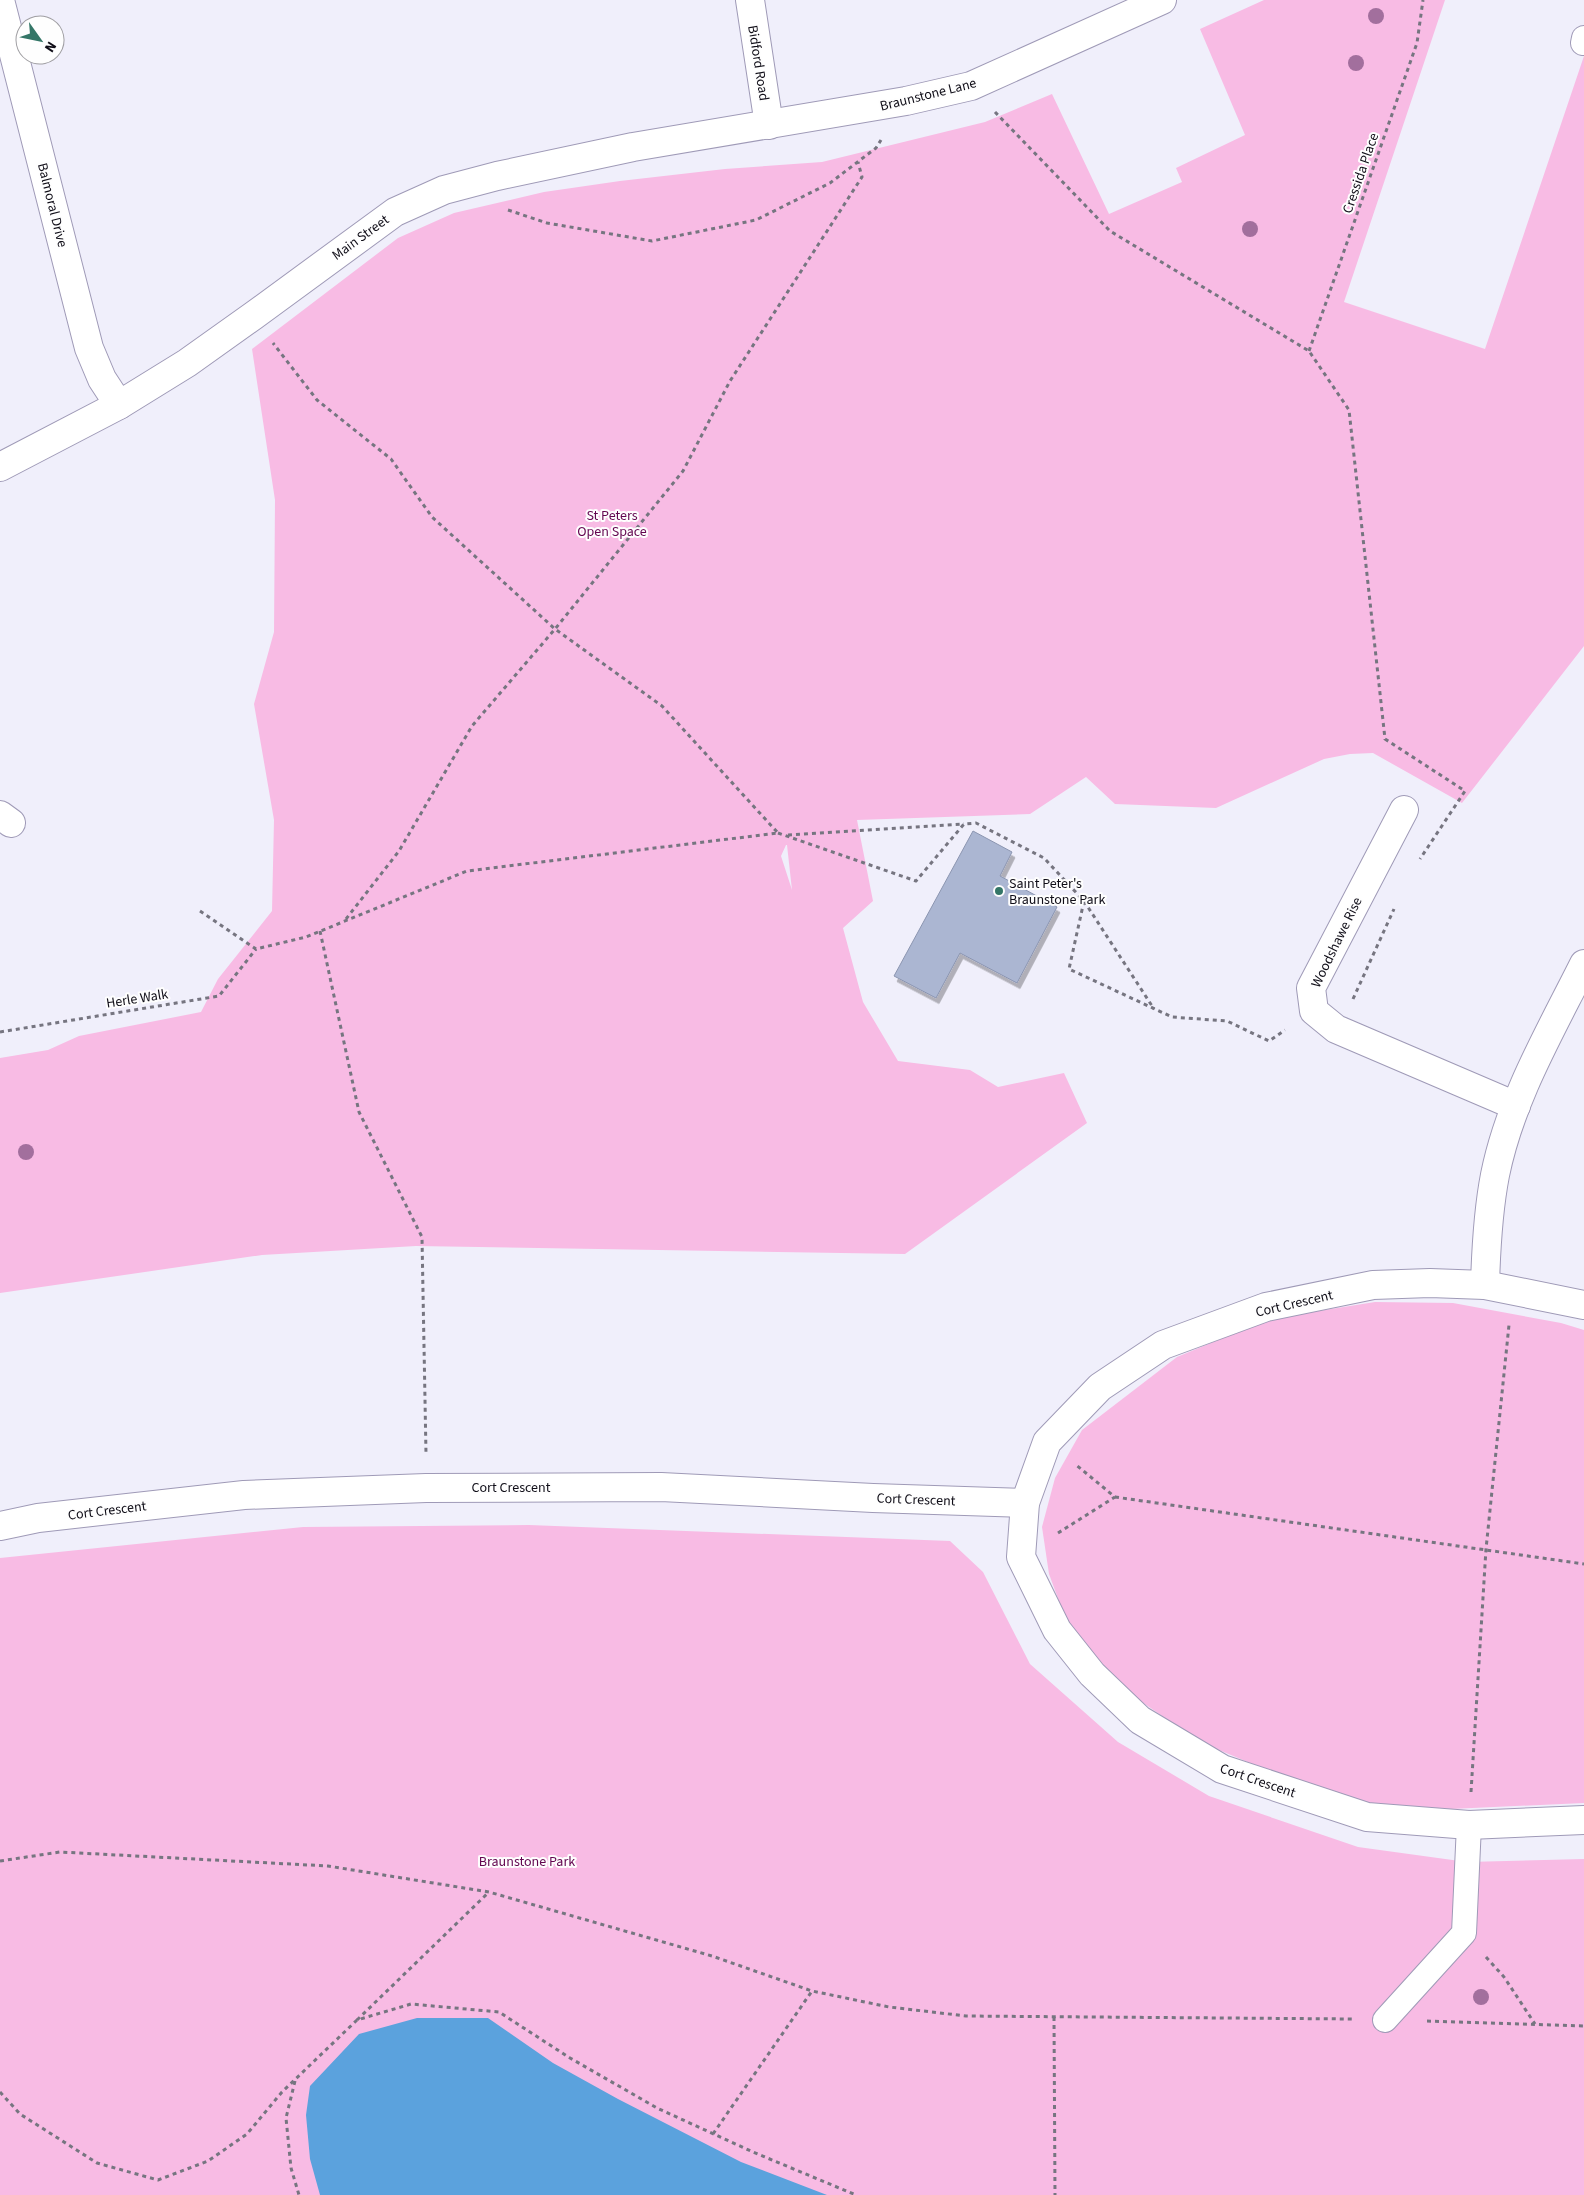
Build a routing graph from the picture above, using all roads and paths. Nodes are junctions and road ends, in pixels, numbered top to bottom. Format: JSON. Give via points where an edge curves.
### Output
{"nodes":[{"id":1,"x":0,"y":0,"type":"edge"},
{"id":2,"x":750,"y":0,"type":"edge"},
{"id":3,"x":1162,"y":0,"type":"edge"},
{"id":4,"x":1423,"y":0,"type":"edge"},
{"id":5,"x":1584,"y":38,"type":"edge"},
{"id":6,"x":1583,"y":44,"type":"edge"},
{"id":7,"x":971,"y":86,"type":"junction"},
{"id":8,"x":906,"y":101,"type":"junction"},
{"id":9,"x":769,"y":125,"type":"junction"},
{"id":10,"x":858,"y":162,"type":"junction"},
{"id":11,"x":501,"y":208,"type":"dead end"},
{"id":12,"x":253,"y":316,"type":"junction"},
{"id":13,"x":1310,"y":351,"type":"junction"},
{"id":14,"x":119,"y":405,"type":"junction"},
{"id":15,"x":0,"y":467,"type":"edge"},
{"id":16,"x":555,"y":630,"type":"junction"},
{"id":17,"x":1404,"y":810,"type":"dead end"},
{"id":18,"x":964,"y":824,"type":"junction"},
{"id":19,"x":778,"y":833,"type":"junction"},
{"id":20,"x":785,"y":835,"type":"junction"},
{"id":21,"x":1419,"y":860,"type":"dead end"},
{"id":22,"x":1084,"y":901,"type":"junction"},
{"id":23,"x":1397,"y":902,"type":"dead end"},
{"id":24,"x":200,"y":911,"type":"dead end"},
{"id":25,"x":346,"y":919,"type":"junction"},
{"id":26,"x":320,"y":931,"type":"junction"},
{"id":27,"x":256,"y":949,"type":"junction"},
{"id":28,"x":1584,"y":964,"type":"edge"},
{"id":29,"x":1362,"y":1003,"type":"dead end"},
{"id":30,"x":1154,"y":1010,"type":"junction"},
{"id":31,"x":1314,"y":1011,"type":"junction"},
{"id":32,"x":0,"y":1032,"type":"edge"},
{"id":33,"x":1516,"y":1106,"type":"junction"},
{"id":34,"x":1485,"y":1285,"type":"junction"},
{"id":35,"x":1512,"y":1292,"type":"junction"},
{"id":36,"x":1584,"y":1305,"type":"edge"},
{"id":37,"x":1047,"y":1442,"type":"junction"},
{"id":38,"x":426,"y":1488,"type":"junction"},
{"id":39,"x":1115,"y":1497,"type":"junction"},
{"id":40,"x":1025,"y":1503,"type":"junction"},
{"id":41,"x":0,"y":1526,"type":"edge"},
{"id":42,"x":1486,"y":1549,"type":"junction"},
{"id":43,"x":1020,"y":1557,"type":"junction"},
{"id":44,"x":1584,"y":1564,"type":"edge"},
{"id":45,"x":1584,"y":1820,"type":"edge"},
{"id":46,"x":1469,"y":1825,"type":"junction"},
{"id":47,"x":0,"y":1861,"type":"edge"},
{"id":48,"x":490,"y":1892,"type":"junction"},
{"id":49,"x":1464,"y":1933,"type":"junction"},
{"id":50,"x":812,"y":1991,"type":"junction"},
{"id":51,"x":1054,"y":2017,"type":"junction"},
{"id":52,"x":357,"y":2020,"type":"junction"},
{"id":53,"x":1385,"y":2020,"type":"junction"},
{"id":54,"x":1535,"y":2024,"type":"junction"},
{"id":55,"x":1584,"y":2026,"type":"edge"},
{"id":56,"x":295,"y":2079,"type":"junction"},
{"id":57,"x":0,"y":2092,"type":"edge"},
{"id":58,"x":713,"y":2134,"type":"junction"},
{"id":59,"x":299,"y":2195,"type":"edge"},
{"id":60,"x":856,"y":2195,"type":"edge"},
{"id":61,"x":1055,"y":2195,"type":"edge"}],
"edges":[{"from":1,"to":14,"type":"street","name":"Balmoral Drive","via":[[89,348]]},
{"from":2,"to":9,"type":"street","name":"Bidford Road"},
{"from":3,"to":7,"type":"street","name":"Braunstone Lane"},
{"from":4,"to":13,"type":"path","name":"Cressida Place","via":[[1417,43]]},
{"from":5,"to":6,"type":"lane"},
{"from":7,"to":8,"type":"street","name":"Braunstone Lane"},
{"from":7,"to":13,"type":"path","via":[[1110,231]]},
{"from":8,"to":9,"type":"street","name":"Braunstone Lane"},
{"from":8,"to":10,"type":"path","via":[[876,148]]},
{"from":9,"to":12,"type":"street","name":"Main Street","via":[[634,147],[444,190],[395,212]]},
{"from":10,"to":11,"type":"path","via":[[830,183],[756,220],[652,241],[548,223]]},
{"from":10,"to":16,"type":"path","via":[[862,177],[730,381],[683,471]]},
{"from":12,"to":14,"type":"street","name":"Main Street"},
{"from":12,"to":16,"type":"path","via":[[317,400],[391,459],[432,517]]},
{"from":13,"to":21,"type":"path","via":[[1349,410],[1385,739],[1466,791]]},
{"from":14,"to":15,"type":"street","name":"Main Street"},
{"from":16,"to":19,"type":"path","via":[[662,706]]},
{"from":16,"to":25,"type":"path","via":[[472,726],[399,852]]},
{"from":17,"to":31,"type":"street","name":"Woodshawe Rise","via":[[1311,988]]},
{"from":18,"to":20,"type":"path"},
{"from":18,"to":20,"type":"path","via":[[916,881]]},
{"from":18,"to":22,"type":"path","via":[[976,823],[1044,858]]},
{"from":19,"to":20,"type":"path"},
{"from":19,"to":25,"type":"path","via":[[467,871]]},
{"from":22,"to":30,"type":"path"},
{"from":22,"to":30,"type":"path","via":[[1069,969]]},
{"from":23,"to":29,"type":"path","via":[[1353,999]]},
{"from":24,"to":27,"type":"path"},
{"from":25,"to":26,"type":"path"},
{"from":26,"to":27,"type":"path"},
{"from":26,"to":38,"type":"path","via":[[359,1112],[422,1237]]},
{"from":27,"to":32,"type":"path","name":"Herle Walk","via":[[220,996]]},
{"from":28,"to":33,"type":"street","via":[[1527,1076]]},
{"from":30,"to":31,"type":"path","via":[[1172,1018],[1227,1021],[1269,1040]]},
{"from":31,"to":33,"type":"street","via":[[1336,1029]]},
{"from":33,"to":34,"type":"street","via":[[1495,1174],[1486,1240]]},
{"from":34,"to":35,"type":"street","name":"Cort Crescent"},
{"from":34,"to":37,"type":"street","name":"Cort Crescent","via":[[1373,1285],[1266,1307],[1163,1346],[1100,1387]]},
{"from":35,"to":36,"type":"street","name":"Cort Crescent"},
{"from":35,"to":42,"type":"path"},
{"from":37,"to":39,"type":"path"},
{"from":37,"to":40,"type":"street","name":"Cort Crescent"},
{"from":38,"to":40,"type":"street","name":"Cort Crescent","via":[[661,1487]]},
{"from":38,"to":41,"type":"street","name":"Cort Crescent","via":[[244,1495],[38,1518]]},
{"from":39,"to":42,"type":"path"},
{"from":39,"to":43,"type":"path"},
{"from":40,"to":43,"type":"street","name":"Cort Crescent"},
{"from":42,"to":44,"type":"path"},
{"from":42,"to":46,"type":"path"},
{"from":43,"to":46,"type":"street","name":"Cort Crescent","via":[[1057,1630],[1092,1674],[1140,1720],[1179,1746],[1222,1769],[1367,1817]]},
{"from":45,"to":46,"type":"street","name":"Cort Crescent"},
{"from":46,"to":49,"type":"lane"},
{"from":47,"to":48,"type":"path","via":[[60,1852],[328,1866]]},
{"from":48,"to":50,"type":"path","via":[[712,1956]]},
{"from":48,"to":52,"type":"path"},
{"from":49,"to":53,"type":"lane"},
{"from":49,"to":54,"type":"path","via":[[1504,1977]]},
{"from":50,"to":51,"type":"path","via":[[889,2007],[966,2016]]},
{"from":50,"to":58,"type":"path"},
{"from":51,"to":53,"type":"path"},
{"from":51,"to":61,"type":"path"},
{"from":52,"to":56,"type":"path"},
{"from":52,"to":58,"type":"path","via":[[411,2004],[499,2012],[657,2108]]},
{"from":53,"to":54,"type":"path"},
{"from":54,"to":55,"type":"path"},
{"from":56,"to":57,"type":"path","via":[[247,2134],[208,2160],[158,2180],[97,2163],[20,2114]]},
{"from":56,"to":59,"type":"path","via":[[286,2118],[291,2168]]},
{"from":58,"to":60,"type":"path"}]}
